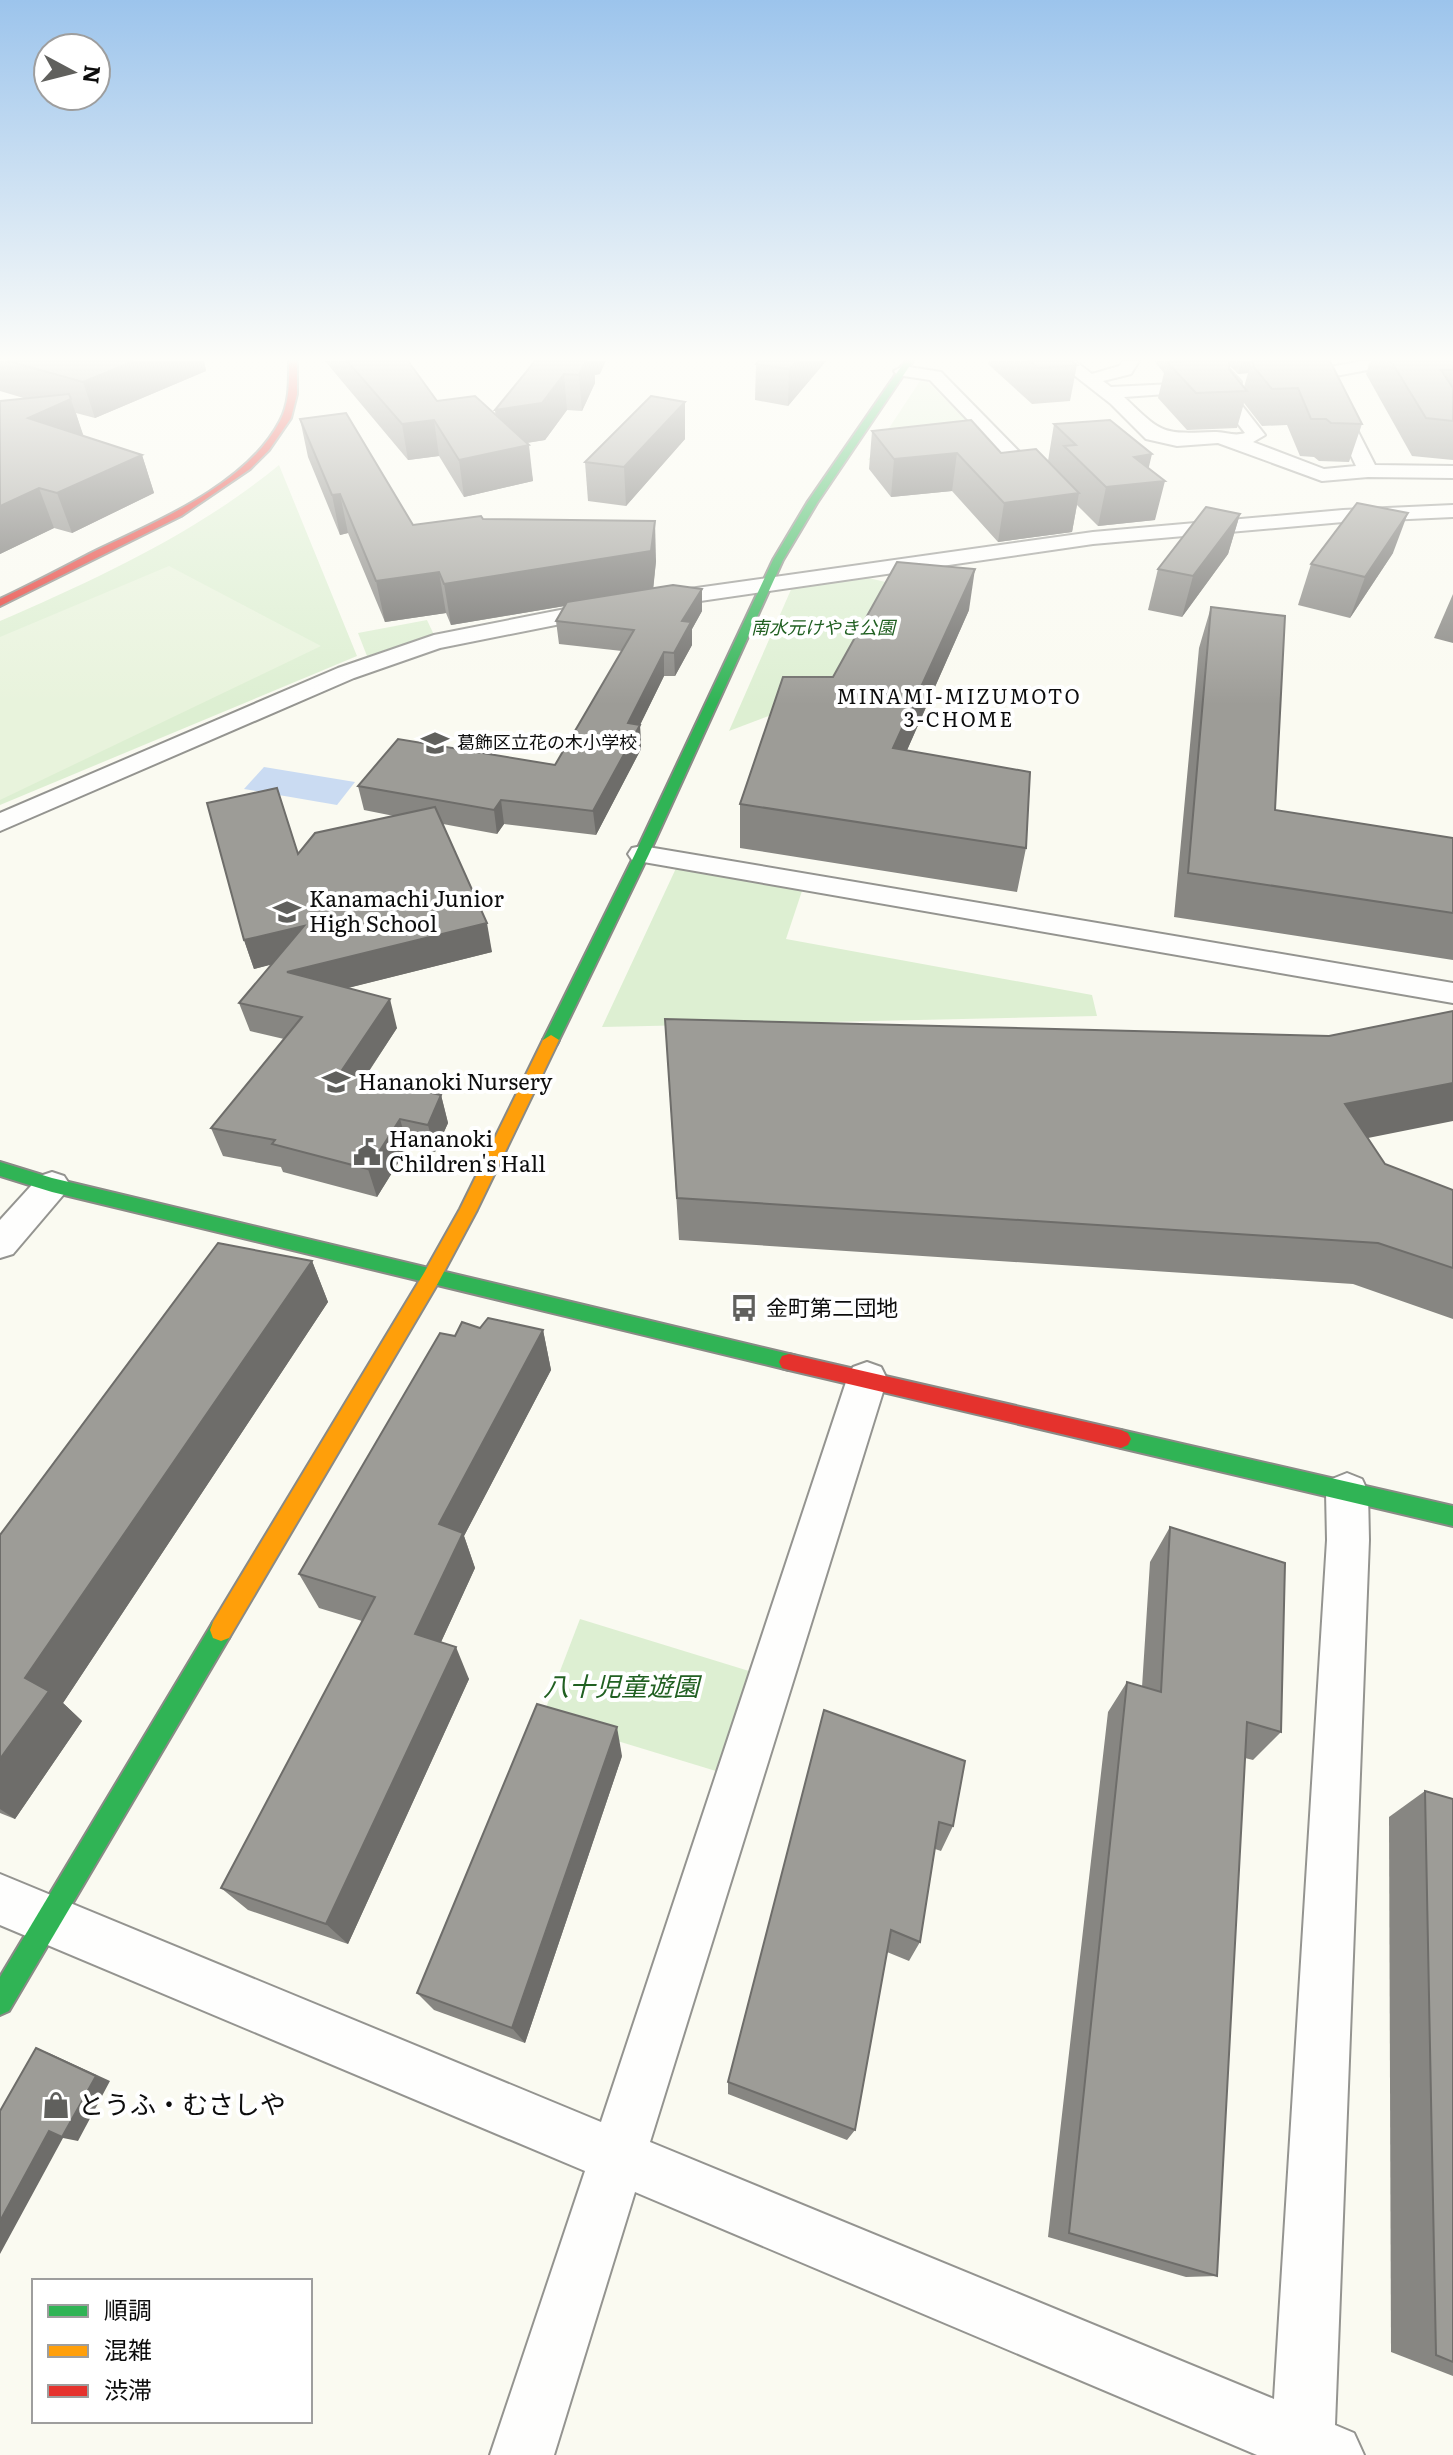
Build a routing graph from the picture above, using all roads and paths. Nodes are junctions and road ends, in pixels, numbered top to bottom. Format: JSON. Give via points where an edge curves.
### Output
{"nodes":[{"id":1,"x":234,"y":476,"type":"edge"},
{"id":2,"x":831,"y":476,"type":"edge"},
{"id":3,"x":1032,"y":476,"type":"edge"},
{"id":4,"x":1052,"y":496,"type":"edge"},
{"id":5,"x":1453,"y":511,"type":"edge"},
{"id":6,"x":1073,"y":517,"type":"edge"},
{"id":7,"x":1093,"y":538,"type":"junction"},
{"id":8,"x":768,"y":583,"type":"junction"},
{"id":9,"x":0,"y":603,"type":"edge"},
{"id":10,"x":0,"y":823,"type":"edge"},
{"id":11,"x":642,"y":854,"type":"junction"},
{"id":12,"x":1453,"y":993,"type":"edge"},
{"id":13,"x":0,"y":1169,"type":"edge"},
{"id":14,"x":52,"y":1185,"type":"junction"},
{"id":15,"x":0,"y":1244,"type":"edge"},
{"id":16,"x":431,"y":1278,"type":"junction"},
{"id":17,"x":867,"y":1379,"type":"junction"},
{"id":18,"x":1347,"y":1492,"type":"junction"},
{"id":19,"x":1453,"y":1516,"type":"edge"},
{"id":20,"x":24,"y":1909,"type":"edge"},
{"id":21,"x":0,"y":2002,"type":"edge"},
{"id":22,"x":617,"y":2157,"type":"junction"},
{"id":23,"x":1312,"y":2451,"type":"edge"},
{"id":24,"x":522,"y":2455,"type":"edge"}],
"edges":[{"from":1,"to":9,"type":"street","via":[[187,507]]},
{"from":2,"to":8,"type":"street"},
{"from":3,"to":4,"type":"street"},
{"from":5,"to":7,"type":"street"},
{"from":6,"to":7,"type":"street"},
{"from":7,"to":8,"type":"street"},
{"from":8,"to":10,"type":"street","via":[[434,642],[346,673]]},
{"from":8,"to":11,"type":"street"},
{"from":11,"to":12,"type":"street"},
{"from":11,"to":16,"type":"street"},
{"from":13,"to":14,"type":"street"},
{"from":14,"to":15,"type":"street"},
{"from":14,"to":16,"type":"street"},
{"from":16,"to":17,"type":"street"},
{"from":16,"to":20,"type":"street"},
{"from":17,"to":18,"type":"street"},
{"from":17,"to":22,"type":"street"},
{"from":18,"to":19,"type":"street"},
{"from":18,"to":23,"type":"street"},
{"from":20,"to":21,"type":"street"},
{"from":20,"to":22,"type":"street"},
{"from":22,"to":23,"type":"street"},
{"from":22,"to":24,"type":"street"}]}
